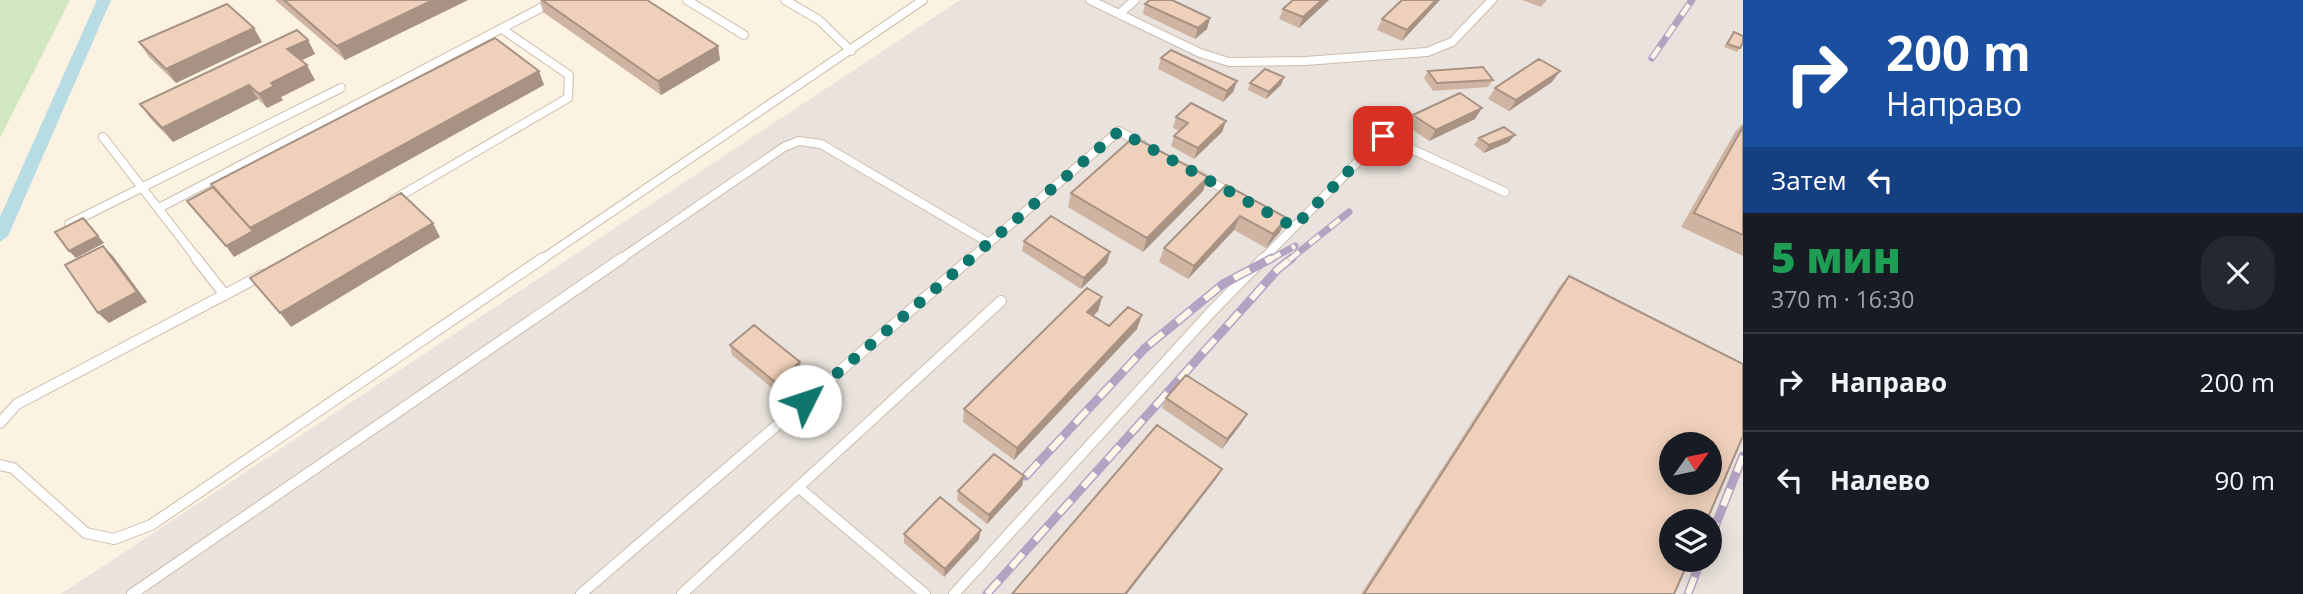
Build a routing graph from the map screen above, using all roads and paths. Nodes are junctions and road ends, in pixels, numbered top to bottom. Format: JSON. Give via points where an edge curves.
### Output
{"nodes":[{"id":1,"x":556,"y":0,"type":"edge"},
{"id":2,"x":687,"y":0,"type":"edge"},
{"id":3,"x":785,"y":0,"type":"edge"},
{"id":4,"x":1090,"y":0,"type":"edge"},
{"id":5,"x":1135,"y":0,"type":"edge"},
{"id":6,"x":1492,"y":0,"type":"edge"},
{"id":7,"x":916,"y":2,"type":"edge"},
{"id":8,"x":1119,"y":14,"type":"junction"},
{"id":9,"x":502,"y":29,"type":"junction"},
{"id":10,"x":744,"y":35,"type":"dead end"},
{"id":11,"x":851,"y":51,"type":"junction"},
{"id":12,"x":341,"y":88,"type":"dead end"},
{"id":13,"x":103,"y":137,"type":"dead end"},
{"id":14,"x":1154,"y":150,"type":"edge"},
{"id":15,"x":1189,"y":169,"type":"edge"},
{"id":16,"x":143,"y":188,"type":"junction"},
{"id":17,"x":1505,"y":192,"type":"dead end"},
{"id":18,"x":1236,"y":195,"type":"edge"},
{"id":19,"x":388,"y":202,"type":"edge"},
{"id":20,"x":159,"y":208,"type":"junction"},
{"id":21,"x":1271,"y":214,"type":"edge"},
{"id":22,"x":69,"y":224,"type":"edge"},
{"id":23,"x":1294,"y":227,"type":"junction"},
{"id":24,"x":989,"y":243,"type":"junction"},
{"id":25,"x":268,"y":272,"type":"edge"},
{"id":26,"x":225,"y":295,"type":"junction"},
{"id":27,"x":1001,"y":301,"type":"dead end"},
{"id":28,"x":0,"y":423,"type":"edge"},
{"id":29,"x":0,"y":465,"type":"edge"},
{"id":30,"x":798,"y":487,"type":"junction"},
{"id":31,"x":132,"y":594,"type":"edge"},
{"id":32,"x":580,"y":594,"type":"edge"},
{"id":33,"x":682,"y":594,"type":"edge"},
{"id":34,"x":925,"y":594,"type":"edge"},
{"id":35,"x":954,"y":594,"type":"edge"}],
"edges":[{"from":1,"to":9,"type":"lane"},
{"from":2,"to":10,"type":"lane"},
{"from":3,"to":11,"type":"lane","via":[[819,20]]},
{"from":4,"to":8,"type":"lane"},
{"from":5,"to":8,"type":"lane"},
{"from":6,"to":8,"type":"lane","via":[[1452,42],[1427,52],[1305,61],[1229,62]]},
{"from":7,"to":11,"type":"lane"},
{"from":9,"to":19,"type":"lane","via":[[569,75],[568,98]]},
{"from":9,"to":20,"type":"lane"},
{"from":11,"to":29,"type":"lane","via":[[151,525],[114,539],[86,533],[13,468]]},
{"from":12,"to":16,"type":"lane"},
{"from":13,"to":16,"type":"lane"},
{"from":14,"to":24,"type":"lane","via":[[1119,131]]},
{"from":15,"to":18,"type":"lane"},
{"from":16,"to":20,"type":"lane"},
{"from":16,"to":22,"type":"lane"},
{"from":17,"to":23,"type":"lane","via":[[1383,136]]},
{"from":20,"to":26,"type":"lane"},
{"from":21,"to":23,"type":"lane"},
{"from":23,"to":35,"type":"lane"},
{"from":24,"to":31,"type":"lane","via":[[821,144],[799,141]]},
{"from":24,"to":32,"type":"lane"},
{"from":25,"to":26,"type":"lane"},
{"from":26,"to":28,"type":"lane","via":[[17,404]]},
{"from":27,"to":30,"type":"lane"},
{"from":30,"to":33,"type":"lane"},
{"from":30,"to":34,"type":"lane"}]}
